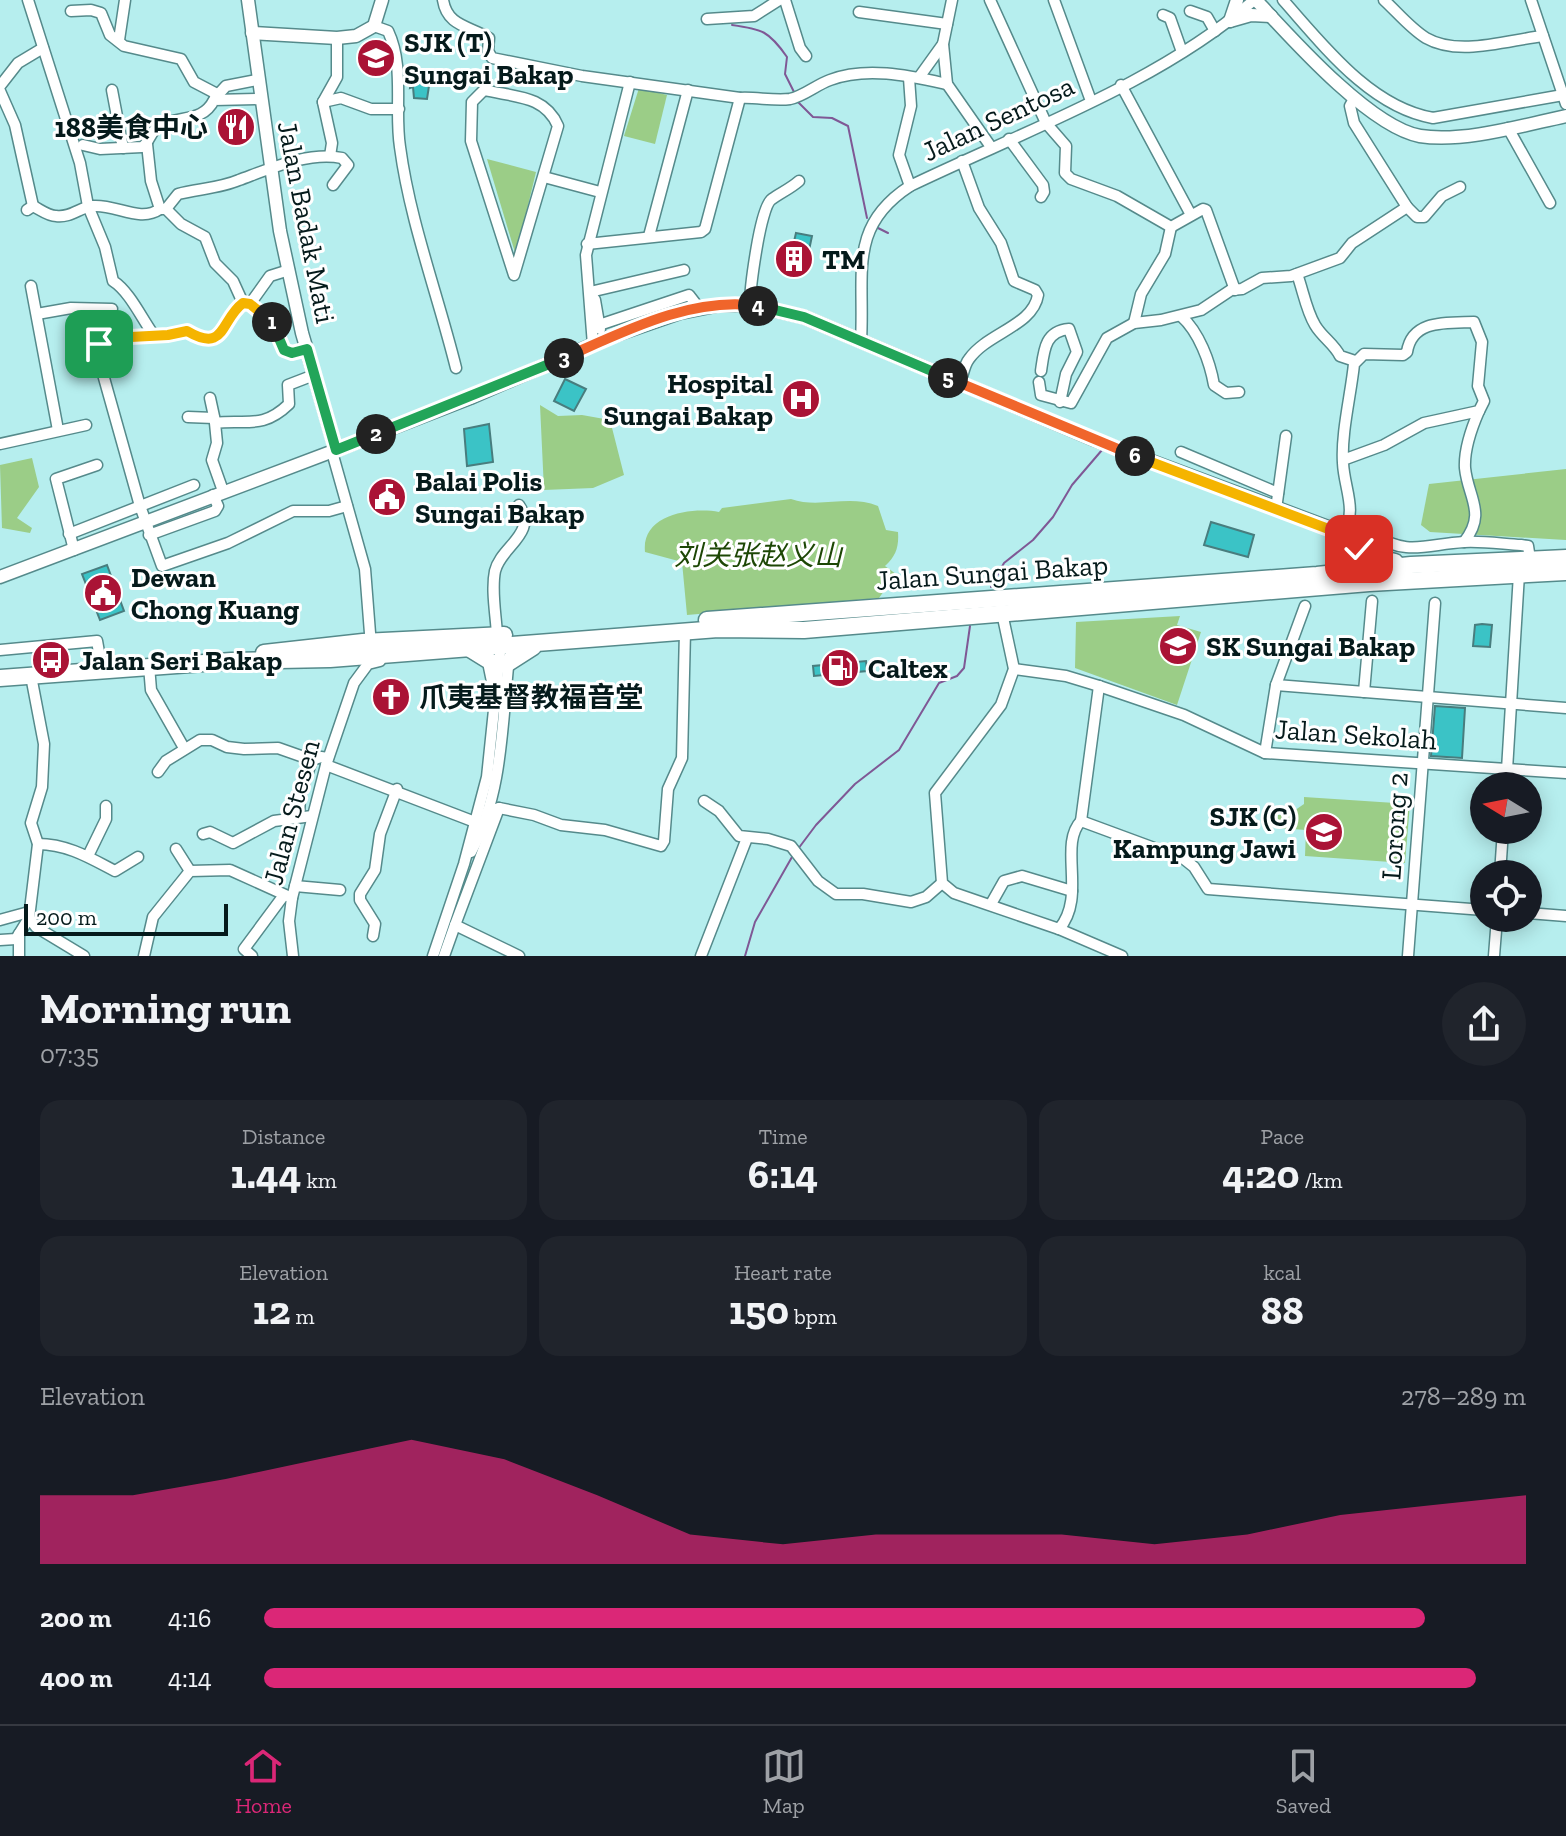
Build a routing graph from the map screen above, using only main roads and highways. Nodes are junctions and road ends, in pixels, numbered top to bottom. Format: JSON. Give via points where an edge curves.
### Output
{"nodes":[{"id":1,"x":248,"y":0,"type":"edge"},
{"id":2,"x":382,"y":0,"type":"edge"},
{"id":3,"x":1237,"y":0,"type":"edge"},
{"id":4,"x":1255,"y":0,"type":"edge"},
{"id":5,"x":1271,"y":16,"type":"junction"},
{"id":6,"x":252,"y":33,"type":"junction"},
{"id":7,"x":1566,"y":116,"type":"edge"},
{"id":8,"x":334,"y":451,"type":"junction"},
{"id":9,"x":1353,"y":540,"type":"junction"},
{"id":10,"x":1566,"y":558,"type":"edge"},
{"id":11,"x":1411,"y":565,"type":"junction"},
{"id":12,"x":1566,"y":572,"type":"edge"},
{"id":13,"x":1317,"y":575,"type":"junction"},
{"id":14,"x":1372,"y":576,"type":"junction"},
{"id":15,"x":0,"y":577,"type":"edge"},
{"id":16,"x":504,"y":639,"type":"junction"},
{"id":17,"x":546,"y":643,"type":"junction"},
{"id":18,"x":468,"y":648,"type":"junction"},
{"id":19,"x":371,"y":649,"type":"junction"},
{"id":20,"x":285,"y":656,"type":"junction"},
{"id":21,"x":508,"y":663,"type":"road end"},
{"id":22,"x":0,"y":677,"type":"edge"},
{"id":23,"x":496,"y":686,"type":"road end"}],
"edges":[{"from":1,"to":6,"type":"main road","name":"Jalan Badak Mati"},
{"from":2,"to":6,"type":"main road","via":[[374,26],[356,36]]},
{"from":3,"to":5,"type":"main road","via":[[1230,21]]},
{"from":4,"to":5,"type":"main road"},
{"from":5,"to":7,"type":"main road","via":[[1354,99],[1393,126],[1420,136],[1451,136]]},
{"from":6,"to":8,"type":"main road","name":"Jalan Badak Mati","via":[[289,270]]},
{"from":8,"to":9,"type":"main road","via":[[598,343],[630,324],[699,308],[750,305],[804,317],[1095,440]]},
{"from":8,"to":15,"type":"main road"},
{"from":9,"to":11,"type":"highway","via":[[1383,560]]},
{"from":9,"to":13,"type":"highway","via":[[1356,553],[1350,562]]},
{"from":9,"to":14,"type":"main road"},
{"from":10,"to":11,"type":"highway","name":"Jalan Sungai Bakap"},
{"from":11,"to":14,"type":"highway","name":"Jalan Sungai Bakap"},
{"from":12,"to":14,"type":"highway","name":"Jalan Sungai Bakap"},
{"from":13,"to":14,"type":"highway","name":"Jalan Sungai Bakap"},
{"from":13,"to":16,"type":"highway","name":"Jalan Sungai Bakap"},
{"from":14,"to":17,"type":"highway","name":"Jalan Sungai Bakap","via":[[804,630],[685,631]]},
{"from":16,"to":17,"type":"highway","name":"Jalan Sungai Bakap"},
{"from":16,"to":18,"type":"highway","name":"Jalan Sungai Bakap"},
{"from":16,"to":19,"type":"highway","name":"Jalan Sungai Bakap"},
{"from":17,"to":21,"type":"highway"},
{"from":18,"to":19,"type":"highway","name":"Jalan Sungai Bakap","via":[[416,653]]},
{"from":18,"to":23,"type":"highway","via":[[491,662]]},
{"from":19,"to":20,"type":"highway","name":"Jalan Sungai Bakap"},
{"from":19,"to":20,"type":"highway","name":"Jalan Sungai Bakap","via":[[330,659]]},
{"from":20,"to":22,"type":"highway","name":"Jalan Sungai Bakap"}]}
